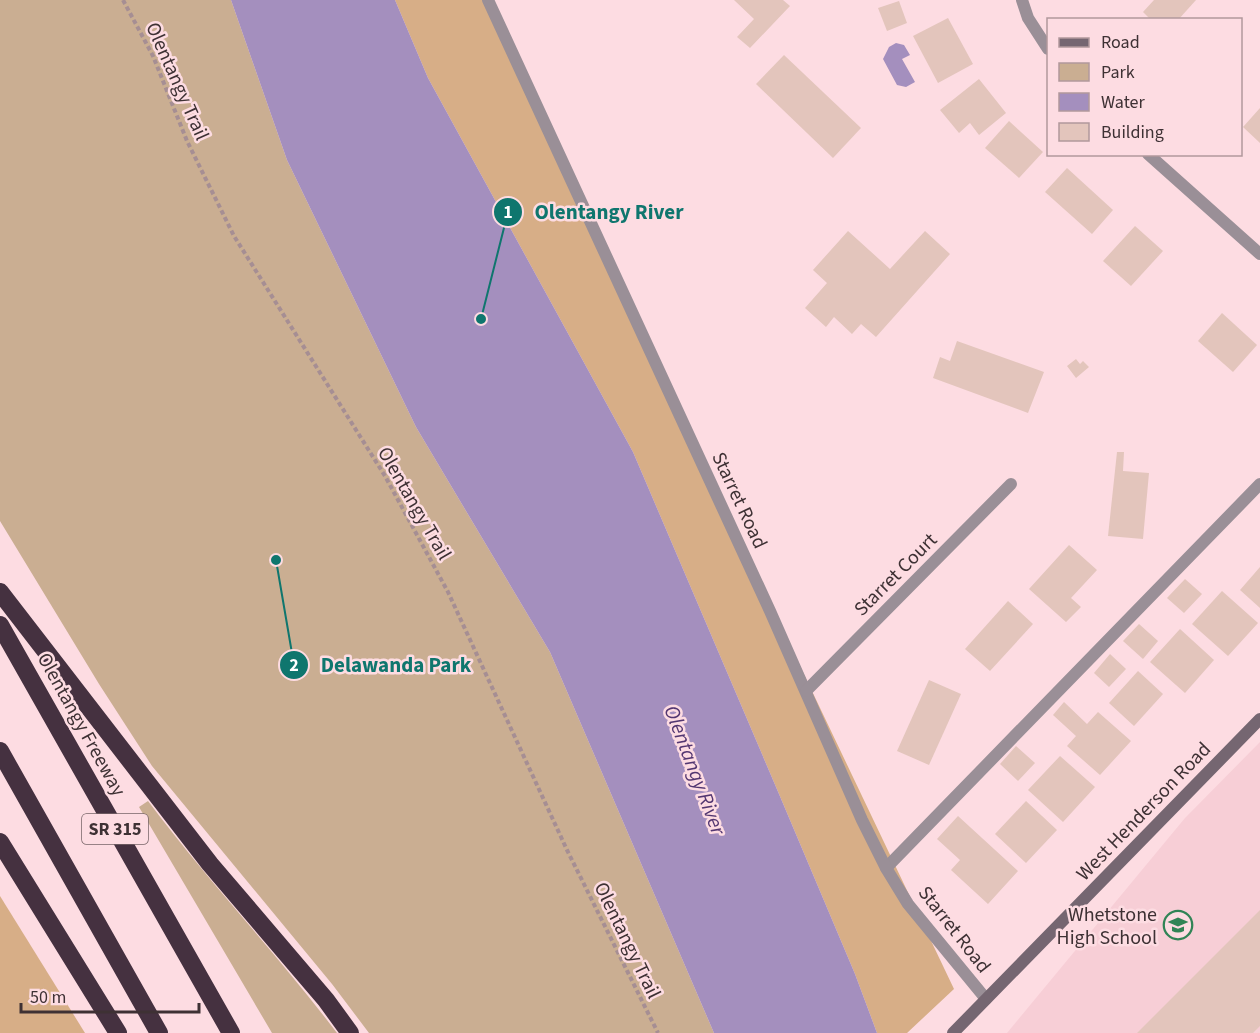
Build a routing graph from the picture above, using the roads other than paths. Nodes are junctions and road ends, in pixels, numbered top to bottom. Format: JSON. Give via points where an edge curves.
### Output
{"nodes":[{"id":1,"x":488,"y":0,"type":"edge"},
{"id":2,"x":1022,"y":0,"type":"edge"},
{"id":3,"x":1047,"y":47,"type":"edge"},
{"id":4,"x":1150,"y":156,"type":"edge"},
{"id":5,"x":1257,"y":246,"type":"edge"},
{"id":6,"x":1011,"y":484,"type":"dead end"},
{"id":7,"x":1260,"y":484,"type":"edge"},
{"id":8,"x":0,"y":592,"type":"edge"},
{"id":9,"x":0,"y":625,"type":"edge"},
{"id":10,"x":806,"y":692,"type":"junction"},
{"id":11,"x":1260,"y":719,"type":"edge"},
{"id":12,"x":0,"y":751,"type":"edge"},
{"id":13,"x":0,"y":842,"type":"edge"},
{"id":14,"x":886,"y":868,"type":"junction"},
{"id":15,"x":986,"y":999,"type":"junction"},
{"id":16,"x":118,"y":1033,"type":"edge"},
{"id":17,"x":159,"y":1033,"type":"edge"},
{"id":18,"x":231,"y":1033,"type":"edge"},
{"id":19,"x":350,"y":1033,"type":"edge"},
{"id":20,"x":953,"y":1033,"type":"edge"}],
"edges":[{"from":1,"to":10,"type":"street","name":"Starret Road"},
{"from":2,"to":3,"type":"street","via":[[1028,18]]},
{"from":4,"to":5,"type":"street"},
{"from":6,"to":10,"type":"street","name":"Starret Court"},
{"from":7,"to":14,"type":"street"},
{"from":8,"to":19,"type":"highway","via":[[210,864]]},
{"from":9,"to":18,"type":"highway","name":"Olentangy Freeway","number":"SR 315"},
{"from":10,"to":14,"type":"street","name":"Starret Road"},
{"from":11,"to":15,"type":"main road","name":"West Henderson Road"},
{"from":12,"to":17,"type":"highway","number":"SR 315"},
{"from":13,"to":16,"type":"highway"},
{"from":14,"to":15,"type":"street","name":"Starret Road","via":[[908,904]]},
{"from":15,"to":20,"type":"main road","name":"West Henderson Road"}]}
